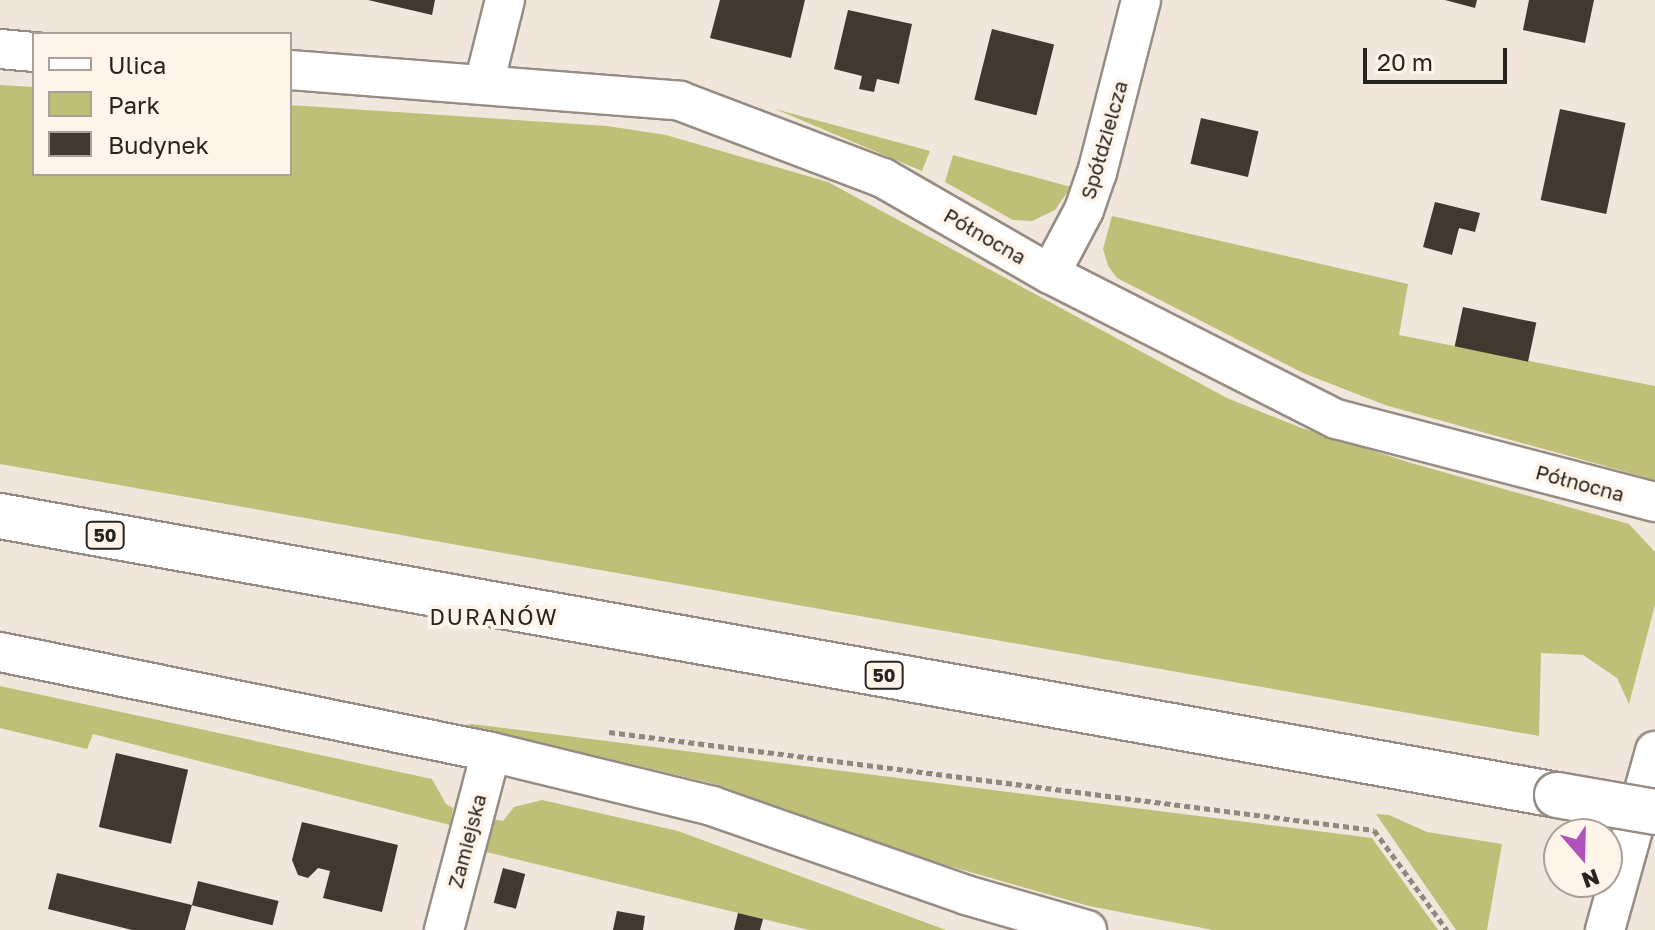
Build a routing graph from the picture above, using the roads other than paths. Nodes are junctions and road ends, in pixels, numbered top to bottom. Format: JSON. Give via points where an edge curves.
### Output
{"nodes":[{"id":1,"x":505,"y":0,"type":"edge"},
{"id":2,"x":1141,"y":0,"type":"edge"},
{"id":3,"x":0,"y":49,"type":"edge"},
{"id":4,"x":32,"y":52,"type":"edge"},
{"id":5,"x":292,"y":70,"type":"edge"},
{"id":6,"x":484,"y":84,"type":"junction"},
{"id":7,"x":1050,"y":274,"type":"junction"},
{"id":8,"x":1655,"y":502,"type":"edge"},
{"id":9,"x":0,"y":516,"type":"edge"},
{"id":10,"x":0,"y":652,"type":"edge"},
{"id":11,"x":1655,"y":751,"type":"edge"},
{"id":12,"x":491,"y":752,"type":"junction"},
{"id":13,"x":1655,"y":812,"type":"edge"},
{"id":14,"x":444,"y":930,"type":"edge"},
{"id":15,"x":1087,"y":930,"type":"edge"},
{"id":16,"x":1605,"y":930,"type":"edge"}],
"edges":[{"from":1,"to":6,"type":"street"},
{"from":2,"to":7,"type":"street","name":"Spółdzielcza","via":[[1097,173]]},
{"from":3,"to":4,"type":"street"},
{"from":5,"to":6,"type":"street","name":"Północna"},
{"from":6,"to":7,"type":"street","name":"Północna","via":[[680,101],[883,178]]},
{"from":7,"to":8,"type":"street","name":"Północna","via":[[1336,419]]},
{"from":9,"to":13,"type":"main road","number":"50","bridge":true},
{"from":10,"to":12,"type":"street"},
{"from":11,"to":16,"type":"street"},
{"from":12,"to":14,"type":"street","name":"Zamiejska"},
{"from":12,"to":15,"type":"street","via":[[712,806],[980,899]]}]}
